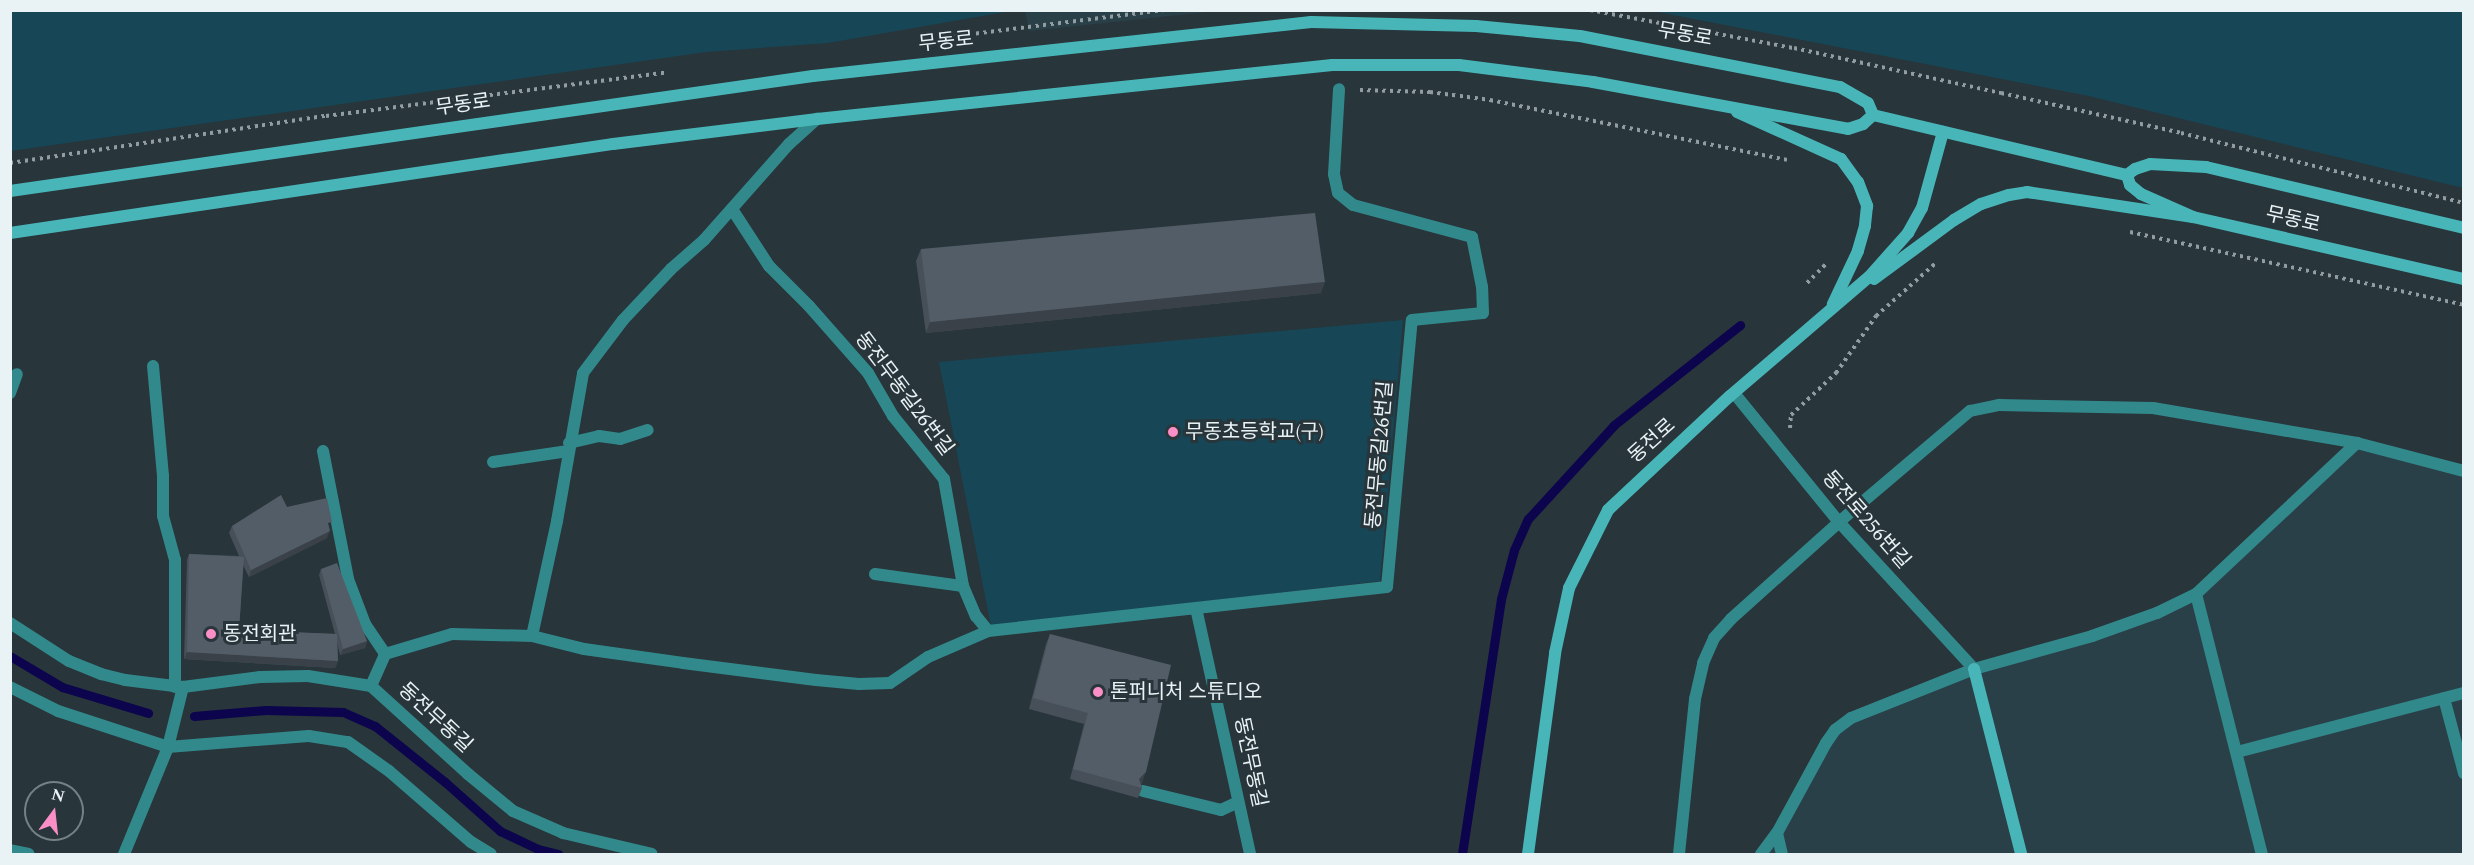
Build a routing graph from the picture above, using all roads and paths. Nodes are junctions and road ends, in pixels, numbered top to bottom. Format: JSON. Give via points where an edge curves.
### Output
{"nodes":[{"id":1,"x":1166,"y":10,"type":"edge"},
{"id":2,"x":1590,"y":10,"type":"edge"},
{"id":3,"x":921,"y":40,"type":"dead end"},
{"id":4,"x":674,"y":72,"type":"dead end"},
{"id":5,"x":1339,"y":89,"type":"joint"},
{"id":6,"x":1717,"y":102,"type":"junction"},
{"id":7,"x":1873,"y":116,"type":"junction"},
{"id":8,"x":817,"y":119,"type":"junction"},
{"id":9,"x":1943,"y":132,"type":"junction"},
{"id":10,"x":1792,"y":161,"type":"dead end"},
{"id":11,"x":10,"y":163,"type":"edge"},
{"id":12,"x":2127,"y":176,"type":"junction"},
{"id":13,"x":10,"y":190,"type":"edge"},
{"id":14,"x":2463,"y":203,"type":"edge"},
{"id":15,"x":732,"y":209,"type":"junction"},
{"id":16,"x":2193,"y":217,"type":"junction"},
{"id":17,"x":2463,"y":228,"type":"edge"},
{"id":18,"x":2119,"y":229,"type":"dead end"},
{"id":19,"x":10,"y":233,"type":"edge"},
{"id":20,"x":1832,"y":259,"type":"dead end"},
{"id":21,"x":1939,"y":261,"type":"dead end"},
{"id":22,"x":2463,"y":279,"type":"edge"},
{"id":23,"x":1807,"y":283,"type":"dead end"},
{"id":24,"x":2463,"y":306,"type":"edge"},
{"id":25,"x":1829,"y":311,"type":"junction"},
{"id":26,"x":153,"y":366,"type":"dead end"},
{"id":27,"x":17,"y":374,"type":"dead end"},
{"id":28,"x":10,"y":393,"type":"edge"},
{"id":29,"x":1734,"y":393,"type":"junction"},
{"id":30,"x":648,"y":430,"type":"dead end"},
{"id":31,"x":1791,"y":434,"type":"dead end"},
{"id":32,"x":2356,"y":443,"type":"junction"},
{"id":33,"x":569,"y":446,"type":"junction"},
{"id":34,"x":323,"y":451,"type":"dead end"},
{"id":35,"x":493,"y":462,"type":"dead end"},
{"id":36,"x":2463,"y":471,"type":"edge"},
{"id":37,"x":1839,"y":522,"type":"junction"},
{"id":38,"x":875,"y":573,"type":"dead end"},
{"id":39,"x":963,"y":586,"type":"junction"},
{"id":40,"x":2196,"y":594,"type":"junction"},
{"id":41,"x":1196,"y":608,"type":"junction"},
{"id":42,"x":10,"y":623,"type":"edge"},
{"id":43,"x":988,"y":631,"type":"junction"},
{"id":44,"x":532,"y":636,"type":"junction"},
{"id":45,"x":385,"y":654,"type":"junction"},
{"id":46,"x":1974,"y":669,"type":"junction"},
{"id":47,"x":371,"y":686,"type":"junction"},
{"id":48,"x":10,"y":687,"type":"edge"},
{"id":49,"x":179,"y":687,"type":"junction"},
{"id":50,"x":2463,"y":693,"type":"edge"},
{"id":51,"x":2444,"y":698,"type":"junction"},
{"id":52,"x":168,"y":747,"type":"junction"},
{"id":53,"x":2236,"y":752,"type":"junction"},
{"id":54,"x":2463,"y":773,"type":"edge"},
{"id":55,"x":1143,"y":790,"type":"edge"},
{"id":56,"x":1239,"y":802,"type":"junction"},
{"id":57,"x":1777,"y":833,"type":"junction"},
{"id":58,"x":10,"y":850,"type":"edge"},
{"id":59,"x":29,"y":855,"type":"edge"},
{"id":60,"x":124,"y":855,"type":"edge"},
{"id":61,"x":490,"y":855,"type":"edge"},
{"id":62,"x":652,"y":855,"type":"edge"},
{"id":63,"x":1250,"y":855,"type":"edge"},
{"id":64,"x":1528,"y":855,"type":"edge"},
{"id":65,"x":1679,"y":855,"type":"edge"},
{"id":66,"x":1761,"y":855,"type":"edge"},
{"id":67,"x":1782,"y":855,"type":"edge"},
{"id":68,"x":2021,"y":855,"type":"edge"},
{"id":69,"x":2262,"y":855,"type":"edge"}],
"edges":[{"from":1,"to":3,"type":"path"},
{"from":2,"to":14,"type":"path","via":[[2013,95]]},
{"from":4,"to":11,"type":"path","via":[[326,116]]},
{"from":5,"to":10,"type":"path","via":[[1430,92],[1490,100]]},
{"from":5,"to":41,"type":"street","name":"동전무동길26번길","via":[[1335,174],[1338,193],[1353,205],[1472,237],[1483,313],[1412,320],[1386,587]]},
{"from":6,"to":7,"type":"main road","via":[[1848,129]]},
{"from":6,"to":8,"type":"main road","via":[[1459,65],[1332,65]]},
{"from":6,"to":25,"type":"main road","via":[[1841,159],[1858,182],[1867,206],[1865,226],[1858,251]]},
{"from":7,"to":9,"type":"main road"},
{"from":7,"to":13,"type":"main road","name":"무동로","via":[[1868,103],[1840,87],[1580,36],[1465,26],[1311,22],[813,76]]},
{"from":8,"to":15,"type":"street","via":[[789,144]]},
{"from":8,"to":19,"type":"main road","via":[[614,144]]},
{"from":9,"to":12,"type":"main road"},
{"from":9,"to":25,"type":"main road","name":"동전로","via":[[1922,208],[1908,233],[1869,277]]},
{"from":12,"to":16,"type":"main road","name":"무동로","via":[[2130,185],[2141,194]]},
{"from":12,"to":17,"type":"main road","name":"무동로","via":[[2150,164],[2206,167]]},
{"from":15,"to":33,"type":"street","via":[[623,320],[583,373]]},
{"from":15,"to":39,"type":"street","name":"동전무동길26번길","via":[[769,266],[868,373],[893,416],[944,479]]},
{"from":16,"to":22,"type":"main road","name":"무동로"},
{"from":16,"to":25,"type":"main road","via":[[2027,192],[2009,195],[1981,204],[1954,220]]},
{"from":18,"to":24,"type":"path"},
{"from":20,"to":23,"type":"path"},
{"from":21,"to":31,"type":"path","via":[[1876,316],[1836,373],[1791,415]]},
{"from":25,"to":29,"type":"main road","name":"동전로"},
{"from":26,"to":49,"type":"street","via":[[164,516],[175,560]]},
{"from":27,"to":28,"type":"street"},
{"from":29,"to":37,"type":"street","name":"동전로256번길"},
{"from":29,"to":64,"type":"main road","name":"동전로","via":[[1608,510],[1569,588],[1555,653]]},
{"from":30,"to":33,"type":"street","via":[[620,439],[599,436]]},
{"from":32,"to":36,"type":"street"},
{"from":32,"to":37,"type":"street","via":[[2153,408],[1999,405],[1970,411]]},
{"from":32,"to":40,"type":"street"},
{"from":33,"to":35,"type":"street"},
{"from":33,"to":44,"type":"street"},
{"from":34,"to":45,"type":"street","via":[[348,579],[365,624]]},
{"from":37,"to":46,"type":"street","name":"동전로256번길"},
{"from":37,"to":65,"type":"street","via":[[1714,638],[1703,663],[1695,699]]},
{"from":38,"to":39,"type":"street"},
{"from":39,"to":43,"type":"street","name":"동전무동길26번길","via":[[976,616]]},
{"from":40,"to":46,"type":"street","via":[[2157,613],[2092,636]]},
{"from":40,"to":53,"type":"street"},
{"from":41,"to":43,"type":"street","name":"동전무동길26번길"},
{"from":41,"to":56,"type":"street","name":"동전무동길"},
{"from":42,"to":49,"type":"street","name":"동전무동길","via":[[69,661],[100,674]]},
{"from":43,"to":44,"type":"street","name":"동전무동길26번길","via":[[928,657],[890,683],[859,684],[584,649]]},
{"from":44,"to":45,"type":"street","name":"동전무동길26번길","via":[[452,634]]},
{"from":45,"to":47,"type":"street"},
{"from":46,"to":57,"type":"street","via":[[1851,718],[1835,730]]},
{"from":46,"to":68,"type":"main road"},
{"from":47,"to":49,"type":"street","name":"동전무동길","via":[[308,676],[260,677]]},
{"from":47,"to":62,"type":"street","name":"동전무동길","via":[[513,812],[563,833]]},
{"from":48,"to":52,"type":"street","via":[[58,711]]},
{"from":49,"to":52,"type":"street"},
{"from":50,"to":51,"type":"street"},
{"from":51,"to":53,"type":"street"},
{"from":51,"to":54,"type":"street"},
{"from":52,"to":60,"type":"street"},
{"from":52,"to":61,"type":"street","via":[[309,736],[348,742]]},
{"from":53,"to":69,"type":"street"},
{"from":55,"to":56,"type":"street","via":[[1221,810]]},
{"from":56,"to":63,"type":"street","name":"동전무동길"},
{"from":57,"to":66,"type":"street"},
{"from":57,"to":67,"type":"street"},
{"from":58,"to":59,"type":"street"}]}
